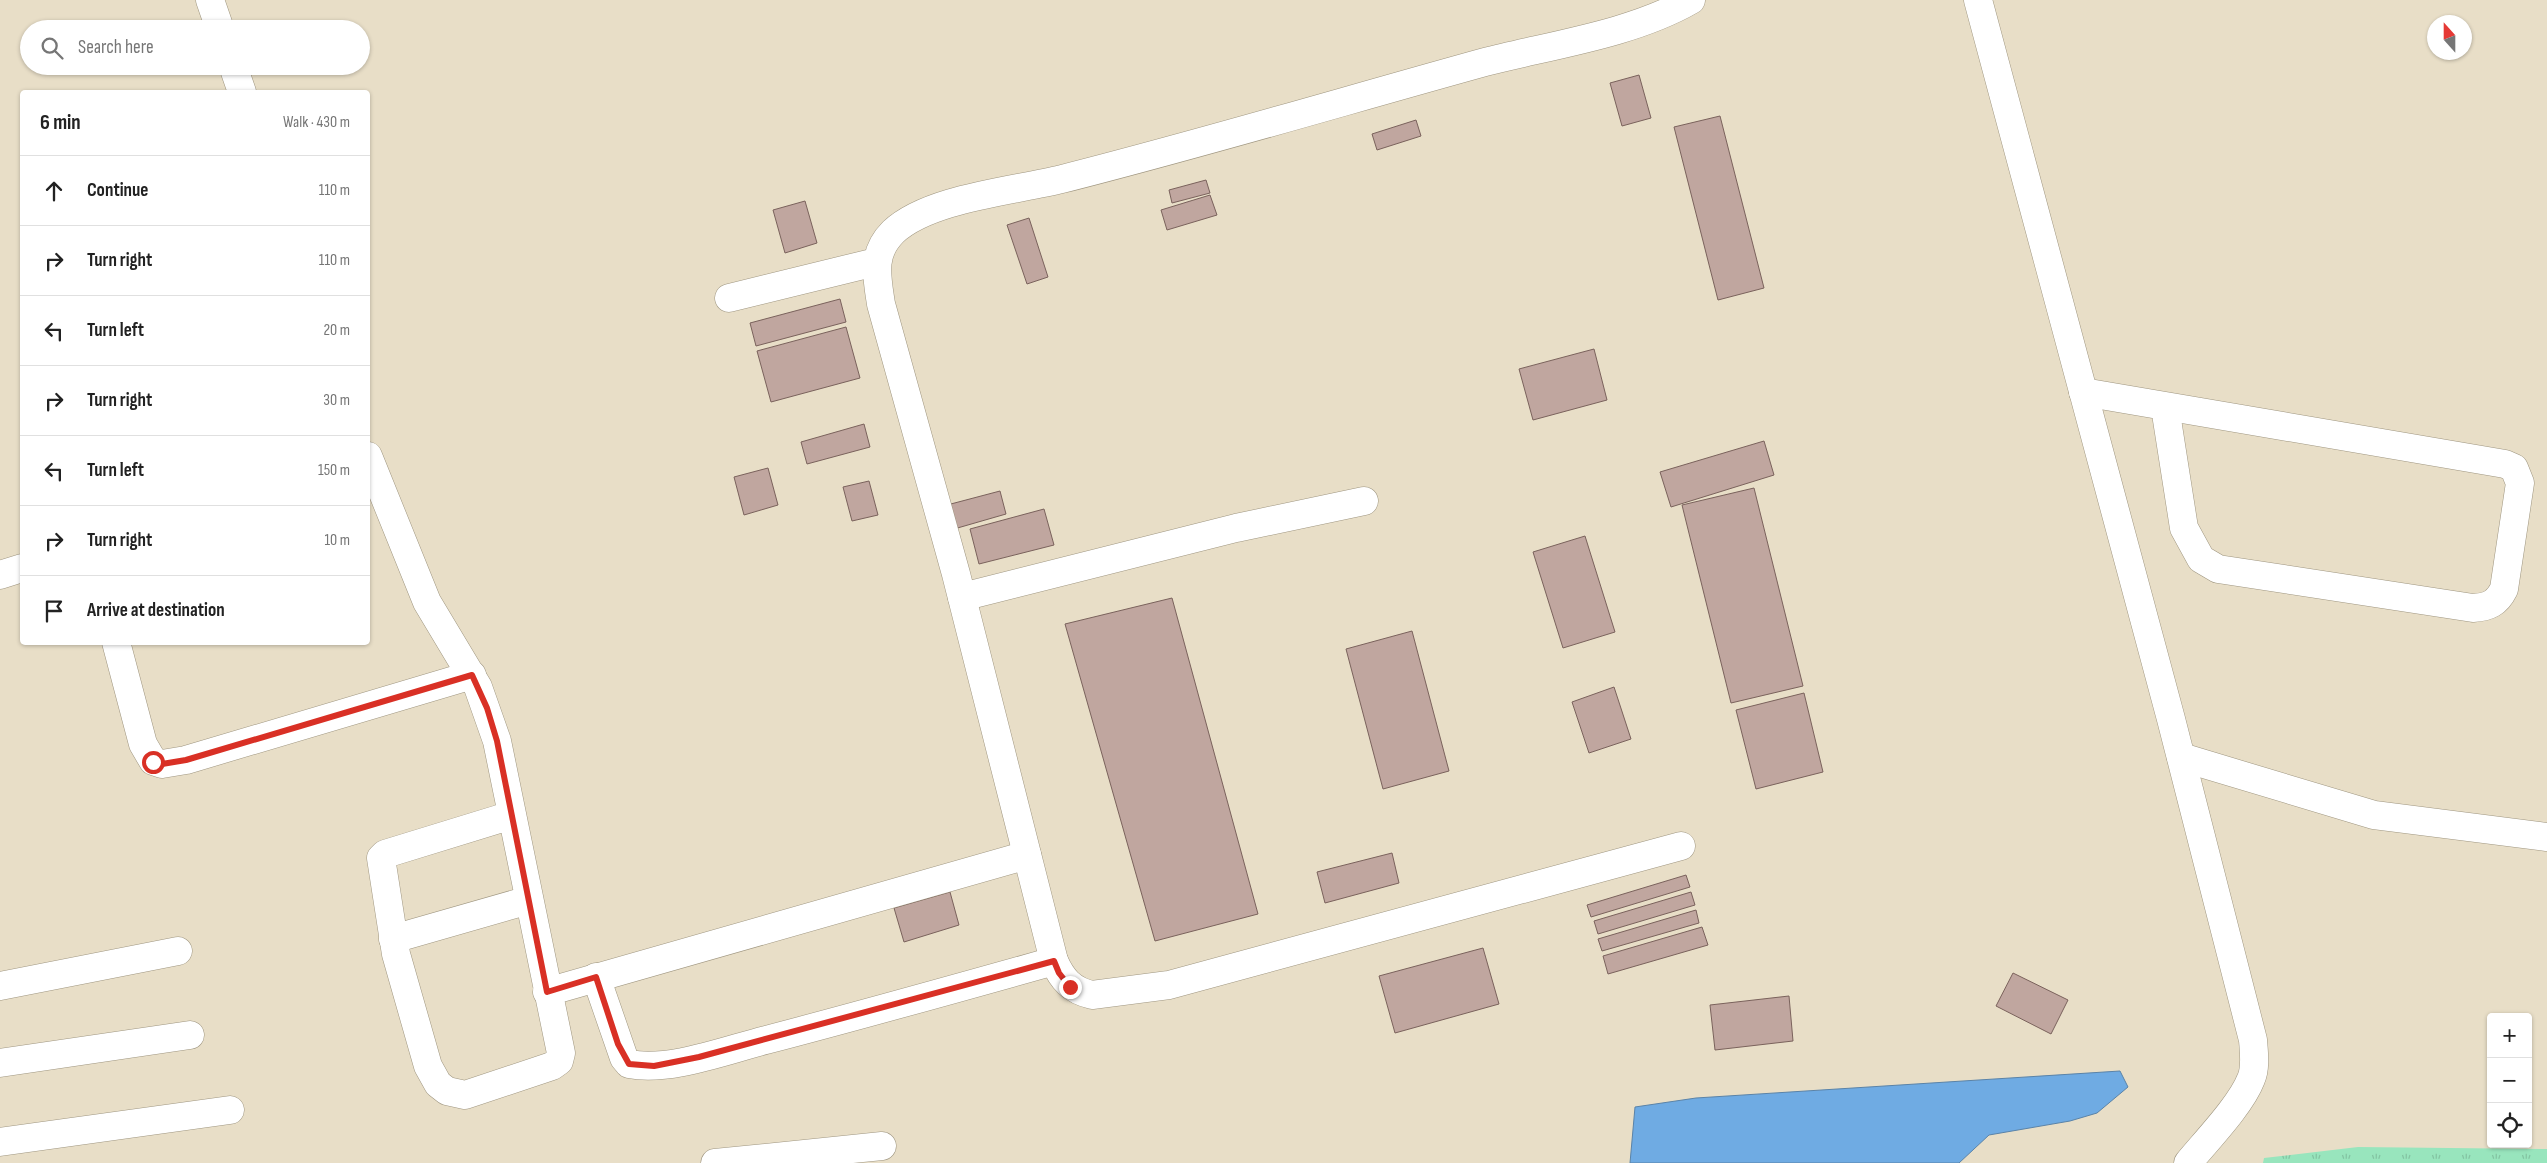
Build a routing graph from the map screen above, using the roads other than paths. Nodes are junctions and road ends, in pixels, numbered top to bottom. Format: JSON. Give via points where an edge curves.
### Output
{"nodes":[{"id":1,"x":210,"y":0,"type":"edge"},
{"id":2,"x":1691,"y":0,"type":"edge"},
{"id":3,"x":1978,"y":0,"type":"edge"},
{"id":4,"x":217,"y":20,"type":"edge"},
{"id":5,"x":236,"y":75,"type":"edge"},
{"id":6,"x":241,"y":90,"type":"edge"},
{"id":7,"x":876,"y":262,"type":"junction"},
{"id":8,"x":729,"y":298,"type":"dead end"},
{"id":9,"x":2083,"y":392,"type":"junction"},
{"id":10,"x":2166,"y":407,"type":"junction"},
{"id":11,"x":370,"y":461,"type":"edge"},
{"id":12,"x":1364,"y":501,"type":"dead end"},
{"id":13,"x":20,"y":569,"type":"edge"},
{"id":14,"x":0,"y":575,"type":"edge"},
{"id":15,"x":962,"y":597,"type":"junction"},
{"id":16,"x":117,"y":645,"type":"edge"},
{"id":17,"x":472,"y":675,"type":"junction"},
{"id":18,"x":2181,"y":757,"type":"junction"},
{"id":19,"x":512,"y":815,"type":"junction"},
{"id":20,"x":2547,"y":837,"type":"edge"},
{"id":21,"x":1681,"y":846,"type":"dead end"},
{"id":22,"x":1027,"y":855,"type":"junction"},
{"id":23,"x":529,"y":900,"type":"junction"},
{"id":24,"x":393,"y":939,"type":"junction"},
{"id":25,"x":178,"y":951,"type":"dead end"},
{"id":26,"x":1054,"y":961,"type":"junction"},
{"id":27,"x":596,"y":977,"type":"junction"},
{"id":28,"x":0,"y":986,"type":"edge"},
{"id":29,"x":547,"y":992,"type":"junction"},
{"id":30,"x":190,"y":1035,"type":"dead end"},
{"id":31,"x":0,"y":1063,"type":"edge"},
{"id":32,"x":230,"y":1110,"type":"dead end"},
{"id":33,"x":0,"y":1142,"type":"edge"},
{"id":34,"x":882,"y":1146,"type":"dead end"},
{"id":35,"x":715,"y":1163,"type":"edge"},
{"id":36,"x":2188,"y":1163,"type":"edge"}],
"edges":[{"from":1,"to":4,"type":"street"},
{"from":2,"to":7,"type":"street","via":[[1670,12],[1598,34],[1060,180],[956,202],[914,218],[893,232]]},
{"from":3,"to":9,"type":"street"},
{"from":5,"to":6,"type":"street"},
{"from":7,"to":8,"type":"street"},
{"from":7,"to":15,"type":"street","via":[[881,304]]},
{"from":9,"to":10,"type":"street"},
{"from":9,"to":18,"type":"street"},
{"from":10,"to":10,"type":"street","via":[[2514,468],[2520,483],[2504,589],[2498,600],[2486,607],[2473,608],[2218,569],[2200,559],[2184,528]]},
{"from":11,"to":17,"type":"street","via":[[427,602]]},
{"from":12,"to":15,"type":"street","via":[[1236,528]]},
{"from":13,"to":14,"type":"street"},
{"from":15,"to":22,"type":"street"},
{"from":16,"to":17,"type":"street","via":[[143,744],[153,762],[162,764],[196,757]]},
{"from":17,"to":19,"type":"street","via":[[497,741]]},
{"from":18,"to":20,"type":"street","via":[[2374,815]]},
{"from":18,"to":36,"type":"street","via":[[2255,1058],[2252,1079]]},
{"from":19,"to":23,"type":"street"},
{"from":19,"to":24,"type":"street","via":[[385,854],[381,858]]},
{"from":21,"to":26,"type":"street","via":[[1169,985],[1092,995],[1070,987]]},
{"from":22,"to":26,"type":"street"},
{"from":22,"to":27,"type":"street"},
{"from":23,"to":24,"type":"street"},
{"from":23,"to":29,"type":"street"},
{"from":24,"to":29,"type":"street","via":[[432,1077],[447,1091],[465,1095],[559,1061],[561,1052]]},
{"from":25,"to":28,"type":"street"},
{"from":26,"to":27,"type":"street","via":[[764,1040],[654,1066],[629,1064],[624,1058]]},
{"from":27,"to":29,"type":"street"},
{"from":30,"to":31,"type":"street"},
{"from":32,"to":33,"type":"street"},
{"from":34,"to":35,"type":"street"}]}
